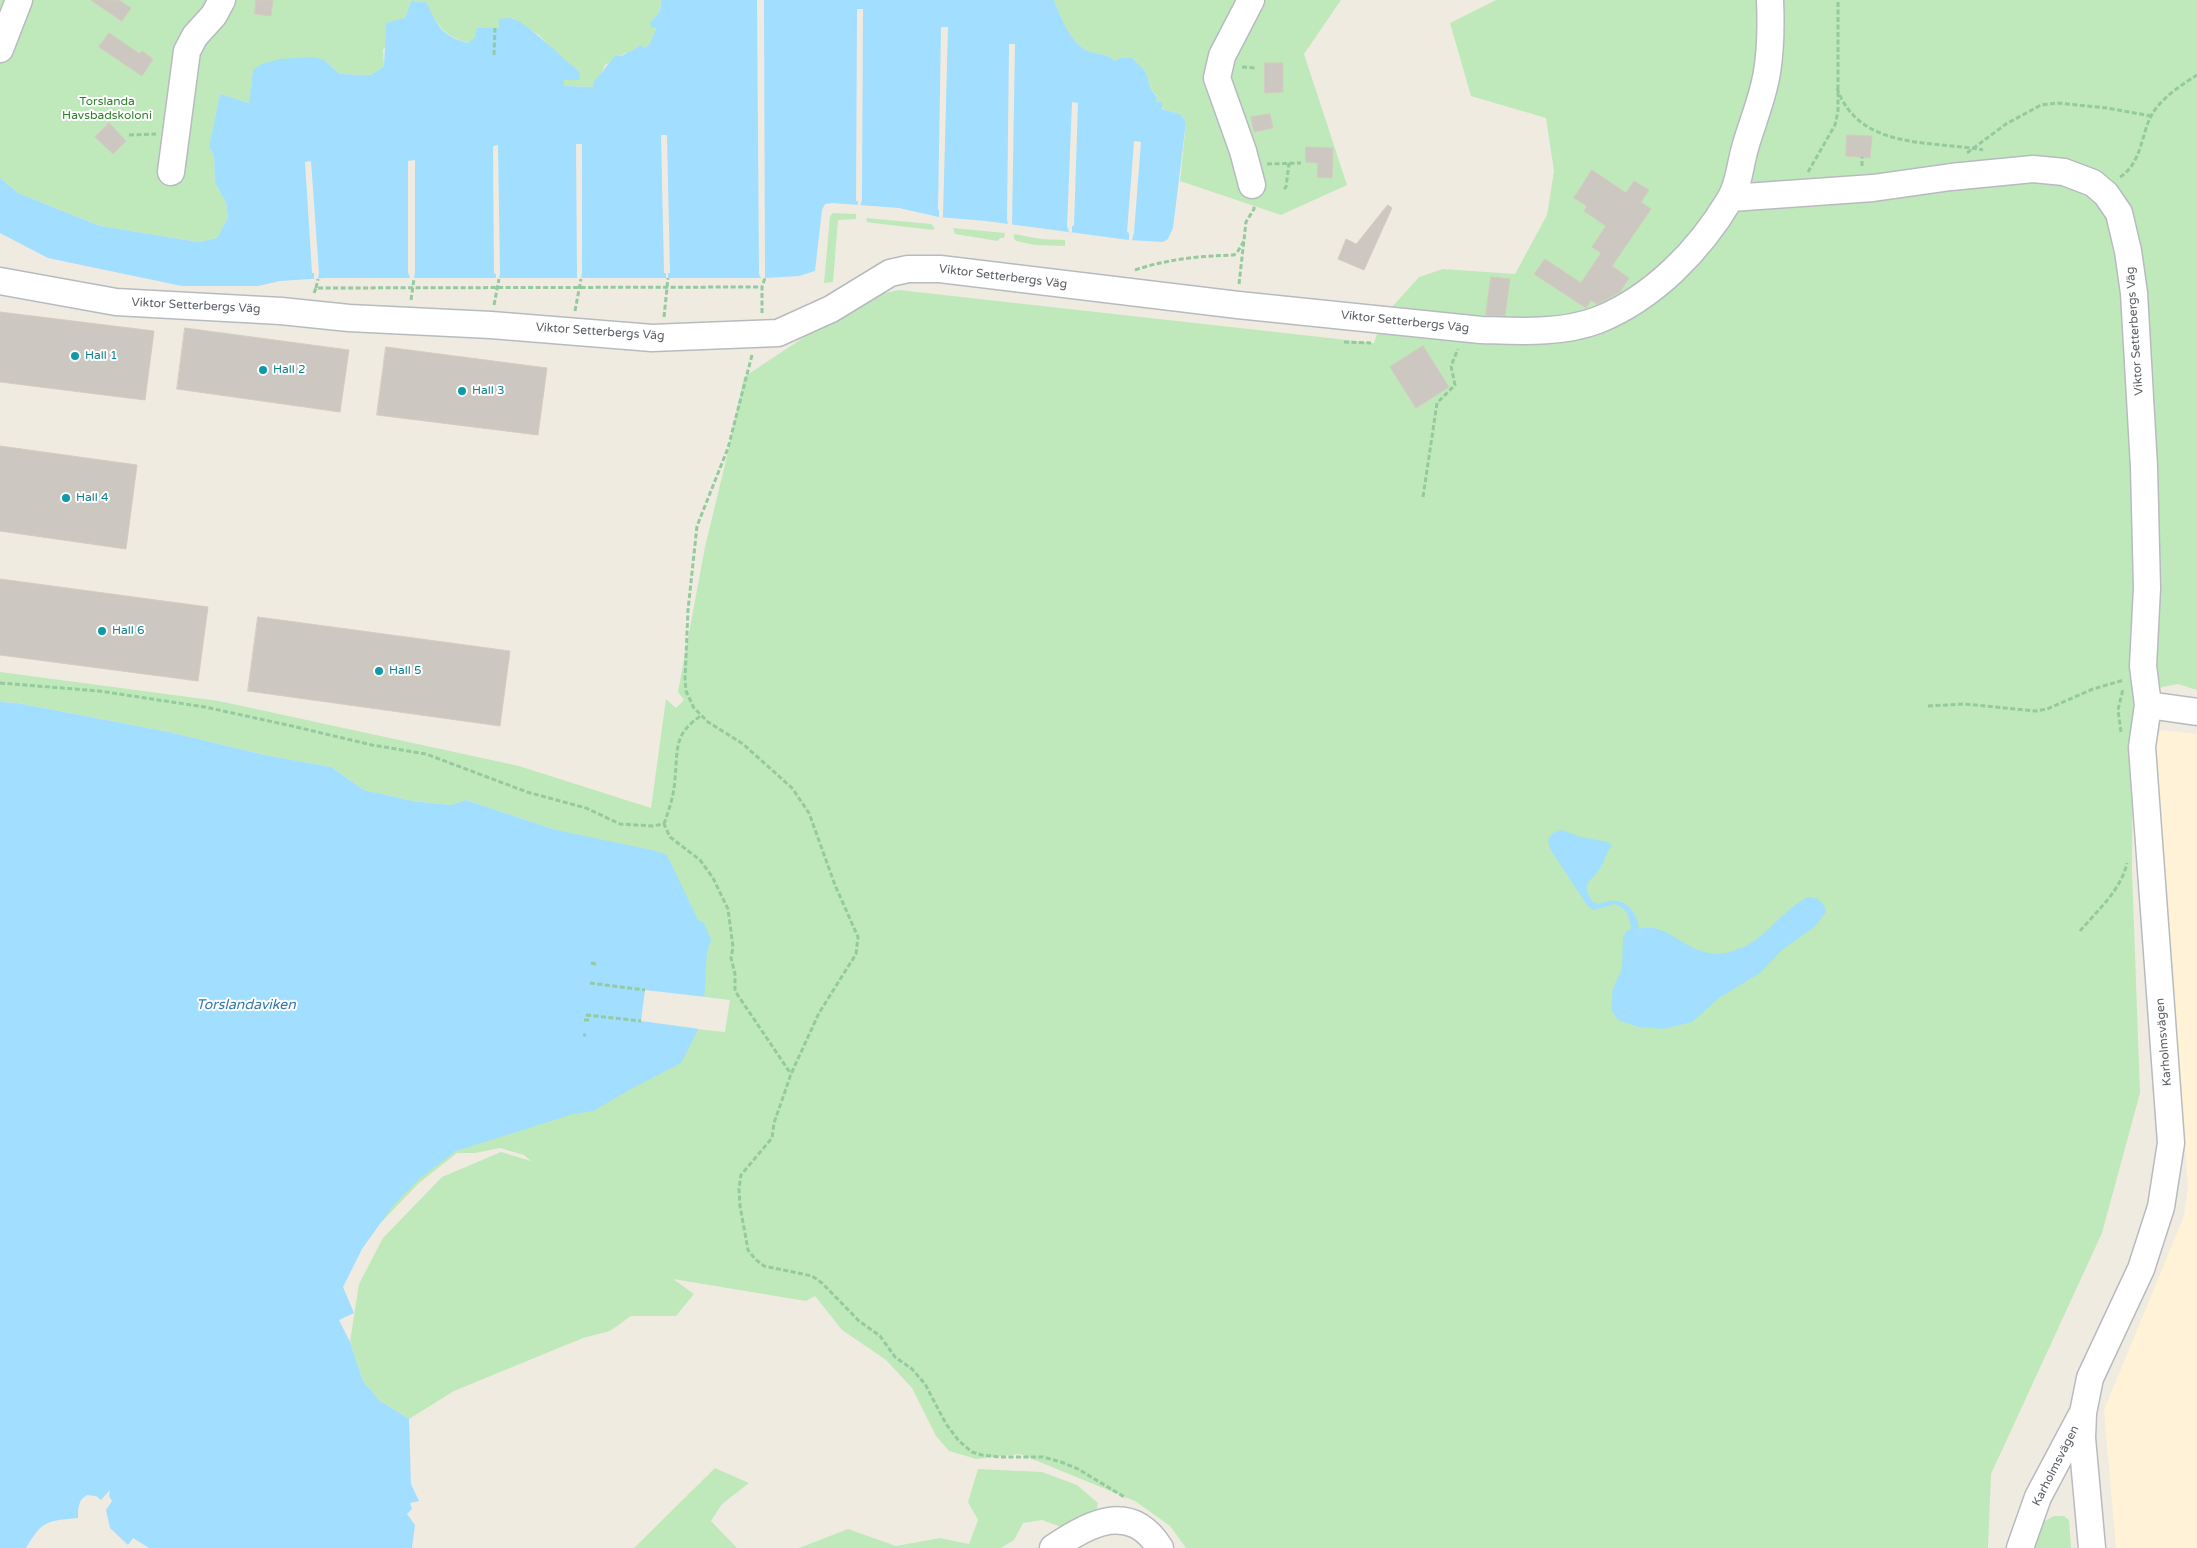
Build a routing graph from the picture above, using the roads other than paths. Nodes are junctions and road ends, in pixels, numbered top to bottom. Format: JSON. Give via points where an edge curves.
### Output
{"nodes":[{"id":1,"x":19,"y":0,"type":"edge"},
{"id":2,"x":222,"y":0,"type":"edge"},
{"id":3,"x":1251,"y":0,"type":"edge"},
{"id":4,"x":1770,"y":0,"type":"edge"},
{"id":5,"x":0,"y":49,"type":"edge"},
{"id":6,"x":171,"y":172,"type":"dead end"},
{"id":7,"x":1249,"y":175,"type":"road end"},
{"id":8,"x":1731,"y":198,"type":"junction"},
{"id":9,"x":0,"y":281,"type":"edge"},
{"id":10,"x":2148,"y":705,"type":"junction"},
{"id":11,"x":2197,"y":712,"type":"edge"},
{"id":12,"x":2083,"y":1413,"type":"junction"},
{"id":13,"x":1053,"y":1548,"type":"edge"},
{"id":14,"x":1160,"y":1548,"type":"edge"},
{"id":15,"x":2020,"y":1548,"type":"edge"},
{"id":16,"x":2092,"y":1548,"type":"edge"}],
"edges":[{"from":1,"to":5,"type":"street"},
{"from":2,"to":6,"type":"street","via":[[214,15],[194,36],[187,51]]},
{"from":3,"to":7,"type":"street","via":[[1220,60],[1217,78]]},
{"from":4,"to":8,"type":"street","name":"Viktor Setterbergs Väg","via":[[1771,42],[1767,74]]},
{"from":8,"to":9,"type":"street","name":"Viktor Setterbergs Väg","via":[[1706,233],[1664,280],[1628,304],[1598,320],[1567,328],[1520,331],[1238,306],[940,269],[908,269],[890,273],[831,309],[778,333],[758,336],[662,337],[116,302]]},
{"from":8,"to":10,"type":"street","name":"Viktor Setterbergs Väg","via":[[1873,188],[2033,169],[2064,172],[2094,183],[2106,194],[2119,213],[2134,293],[2144,467],[2146,588],[2143,666]]},
{"from":10,"to":11,"type":"street"},
{"from":10,"to":12,"type":"street","name":"Karholmsvägen","via":[[2142,747],[2171,1142],[2156,1225],[2141,1269],[2090,1378]]},
{"from":12,"to":15,"type":"street","name":"Karholmsvägen","via":[[2038,1497]]},
{"from":12,"to":16,"type":"street","name":"Karholmsvägen","via":[[2082,1438]]},
{"from":13,"to":14,"type":"street","via":[[1097,1523],[1119,1519],[1136,1524]]}]}
